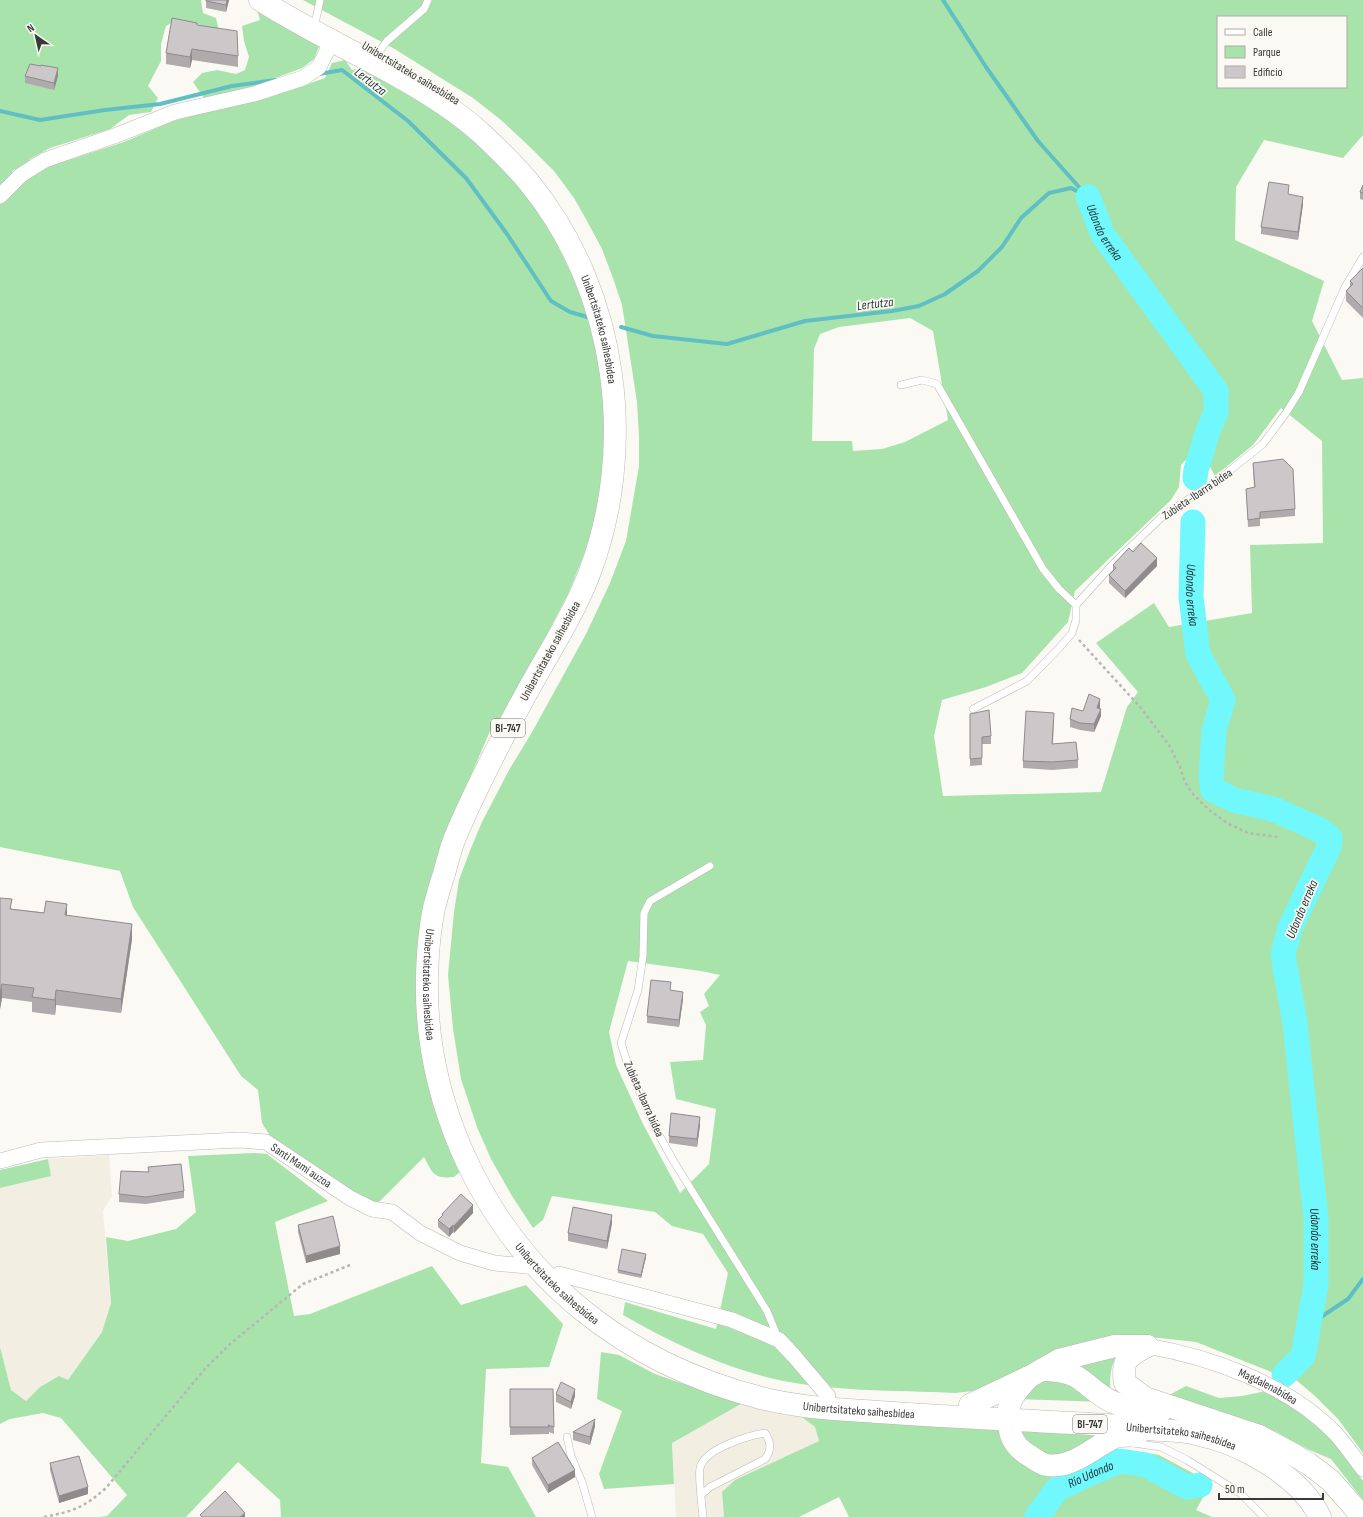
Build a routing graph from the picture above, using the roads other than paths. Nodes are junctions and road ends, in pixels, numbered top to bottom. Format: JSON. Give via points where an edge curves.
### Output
{"nodes":[{"id":1,"x":260,"y":0,"type":"edge"},
{"id":2,"x":284,"y":0,"type":"edge"},
{"id":3,"x":428,"y":0,"type":"edge"},
{"id":4,"x":318,"y":9,"type":"edge"},
{"id":5,"x":331,"y":40,"type":"junction"},
{"id":6,"x":379,"y":52,"type":"junction"},
{"id":7,"x":0,"y":196,"type":"edge"},
{"id":8,"x":1363,"y":257,"type":"edge"},
{"id":9,"x":901,"y":385,"type":"dead end"},
{"id":10,"x":1076,"y":605,"type":"junction"},
{"id":11,"x":973,"y":709,"type":"dead end"},
{"id":12,"x":710,"y":866,"type":"dead end"},
{"id":13,"x":0,"y":1161,"type":"edge"},
{"id":14,"x":537,"y":1267,"type":"junction"},
{"id":15,"x":559,"y":1274,"type":"junction"},
{"id":16,"x":779,"y":1340,"type":"junction"},
{"id":17,"x":1147,"y":1346,"type":"junction"},
{"id":18,"x":1036,"y":1374,"type":"junction"},
{"id":19,"x":828,"y":1396,"type":"junction"},
{"id":20,"x":970,"y":1405,"type":"junction"},
{"id":21,"x":1008,"y":1414,"type":"junction"},
{"id":22,"x":1198,"y":1415,"type":"junction"},
{"id":23,"x":1166,"y":1430,"type":"junction"},
{"id":24,"x":567,"y":1436,"type":"dead end"},
{"id":25,"x":1259,"y":1436,"type":"junction"},
{"id":26,"x":1129,"y":1444,"type":"dead end"},
{"id":27,"x":1289,"y":1452,"type":"junction"},
{"id":28,"x":1363,"y":1469,"type":"edge"},
{"id":29,"x":701,"y":1495,"type":"junction"},
{"id":30,"x":592,"y":1517,"type":"edge"},
{"id":31,"x":703,"y":1517,"type":"edge"},
{"id":32,"x":1264,"y":1517,"type":"edge"},
{"id":33,"x":1320,"y":1517,"type":"edge"},
{"id":34,"x":1350,"y":1517,"type":"edge"},
{"id":35,"x":1361,"y":1517,"type":"edge"}],
"edges":[{"from":1,"to":5,"type":"main road","name":"Unibertsitateko saihesbidea","number":"BI-747"},
{"from":2,"to":4,"type":"main road","name":"Unibertsitateko saihesbidea","number":"BI-747"},
{"from":3,"to":6,"type":"lane","via":[[424,9],[387,41]]},
{"from":4,"to":6,"type":"main road","name":"Unibertsitateko saihesbidea","number":"BI-747"},
{"from":5,"to":7,"type":"street","via":[[318,67],[304,78],[254,94],[175,112],[45,160],[21,175]]},
{"from":5,"to":14,"type":"main road","name":"Unibertsitateko saihesbidea","number":"BI-747","via":[[438,100],[478,130],[531,185],[560,228],[581,268],[598,313],[611,375],[615,411],[614,459],[610,499],[597,552],[572,613],[499,745],[455,839],[430,930],[428,1017],[433,1058],[445,1107],[481,1190],[509,1232]]},
{"from":6,"to":15,"type":"main road","name":"Unibertsitateko saihesbidea","number":"BI-747","via":[[447,92],[486,121],[541,178],[570,222],[590,263],[607,304],[620,352],[628,408],[625,462],[617,519],[605,567],[582,617],[498,768],[470,830],[454,872],[443,919],[438,966],[442,1041],[459,1112],[493,1187],[542,1255]]},
{"from":8,"to":10,"type":"lane","name":"Zubieta-Ibarra bidea","via":[[1345,287],[1299,392],[1263,444],[1213,484],[1165,514],[1114,563]]},
{"from":9,"to":10,"type":"lane","via":[[922,380],[936,384],[1043,569]]},
{"from":10,"to":11,"type":"lane","via":[[1076,620],[1072,633],[1027,681]]},
{"from":12,"to":16,"type":"lane","name":"Zubieta-Ibarra bidea","via":[[650,901],[644,913],[643,956],[638,990],[621,1043],[654,1126],[768,1311]]},
{"from":13,"to":14,"type":"street","name":"Santi Mami auzoa","via":[[41,1150],[239,1140],[266,1142],[350,1198],[372,1209],[392,1212],[420,1233],[460,1254],[494,1263]]},
{"from":14,"to":21,"type":"main road","name":"Unibertsitateko saihesbidea","number":"BI-747","via":[[588,1316],[618,1337],[702,1379],[760,1398],[958,1418]]},
{"from":15,"to":16,"type":"street","via":[[732,1320]]},
{"from":15,"to":19,"type":"main road","name":"Unibertsitateko saihesbidea","number":"BI-747","via":[[622,1326],[659,1348],[710,1370],[760,1385]]},
{"from":16,"to":19,"type":"street"},
{"from":17,"to":18,"type":"main road","via":[[1115,1346],[1058,1360]]},
{"from":17,"to":22,"type":"main road","via":[[1128,1357],[1123,1370],[1125,1383],[1146,1398]]},
{"from":17,"to":28,"type":"street","name":"Magdalenabidea","via":[[1176,1351],[1221,1365],[1277,1389],[1311,1412],[1335,1433]]},
{"from":18,"to":20,"type":"main road"},
{"from":18,"to":21,"type":"main road","via":[[1012,1396]]},
{"from":18,"to":22,"type":"main road","via":[[1058,1370],[1075,1376],[1113,1403]]},
{"from":19,"to":20,"type":"main road","name":"Unibertsitateko saihesbidea","number":"BI-747"},
{"from":20,"to":21,"type":"main road","name":"Unibertsitateko saihesbidea","number":"BI-747"},
{"from":21,"to":23,"type":"main road","name":"Unibertsitateko saihesbidea","number":"BI-747"},
{"from":21,"to":23,"type":"main road","via":[[1010,1434],[1017,1446],[1045,1464],[1060,1465],[1078,1459],[1105,1446],[1115,1437]]},
{"from":21,"to":25,"type":"main road","name":"Unibertsitateko saihesbidea","number":"BI-747","via":[[1153,1416]]},
{"from":22,"to":25,"type":"main road"},
{"from":23,"to":33,"type":"main road","name":"Unibertsitateko saihesbidea","number":"BI-747","via":[[1194,1433],[1236,1446],[1275,1468],[1299,1489],[1316,1508]]},
{"from":24,"to":30,"type":"lane","via":[[571,1456]]},
{"from":25,"to":27,"type":"main road","number":"BI-747"},
{"from":26,"to":32,"type":"lane","via":[[1161,1448],[1187,1460],[1240,1493]]},
{"from":27,"to":34,"type":"main road","number":"BI-747","via":[[1326,1487]]},
{"from":27,"to":35,"type":"main road","via":[[1330,1480]]},
{"from":29,"to":29,"type":"lane","via":[[699,1468],[704,1458],[734,1441],[765,1433],[769,1439],[770,1453],[765,1459],[710,1487]]},
{"from":29,"to":31,"type":"lane"}]}
